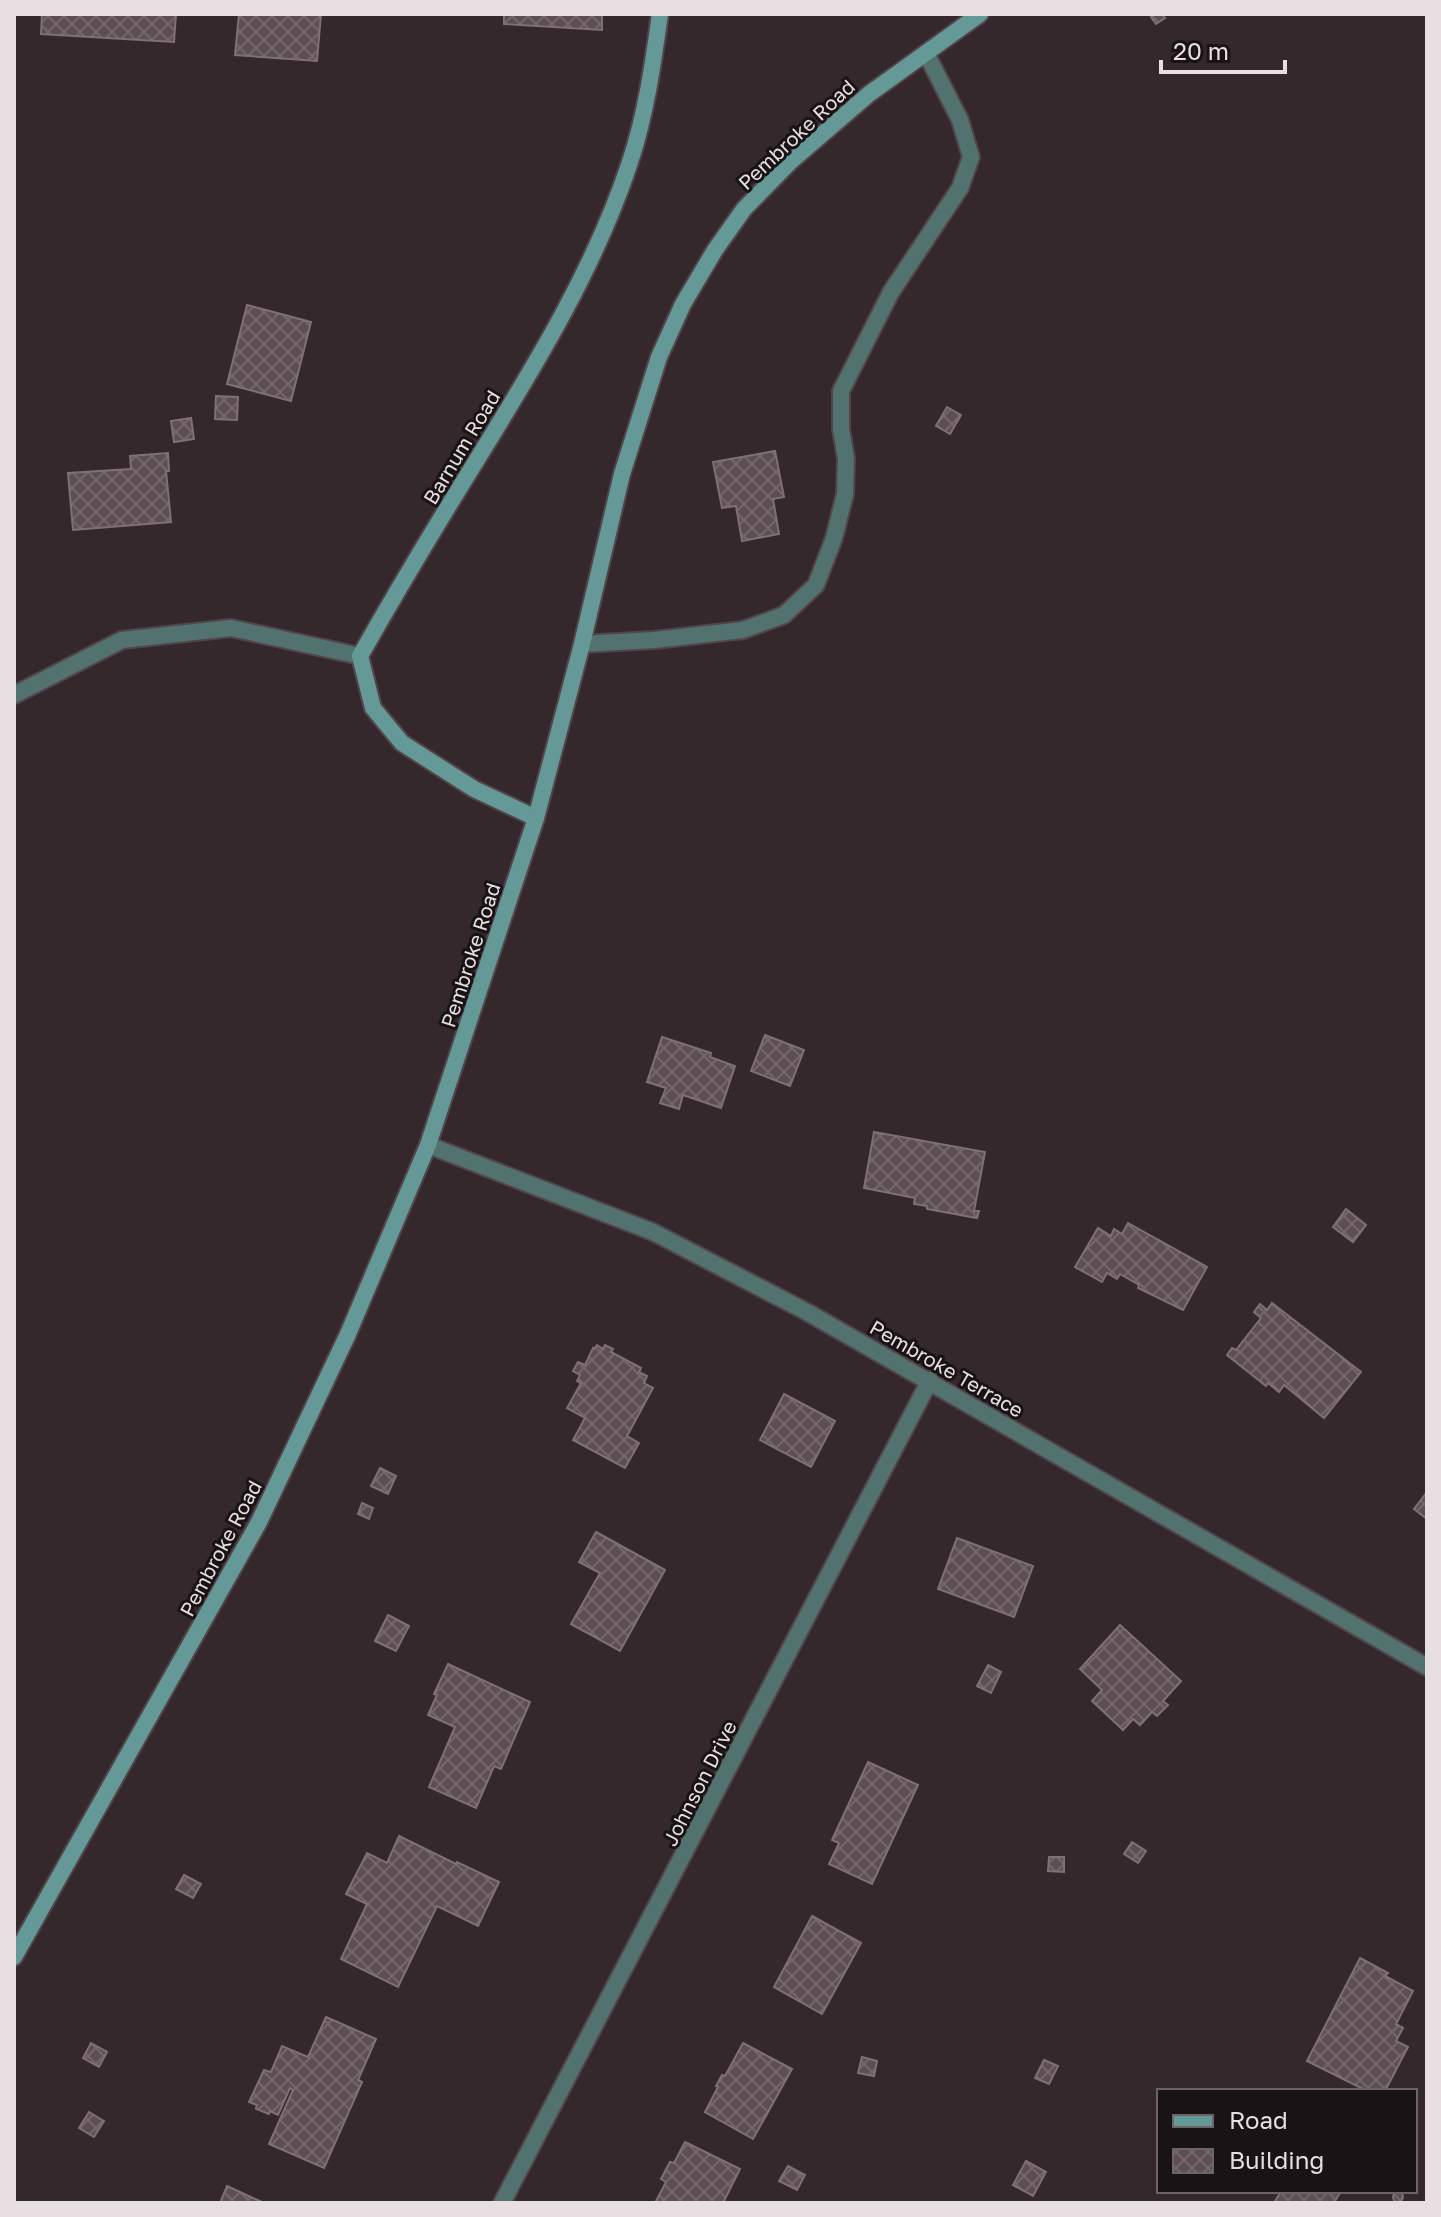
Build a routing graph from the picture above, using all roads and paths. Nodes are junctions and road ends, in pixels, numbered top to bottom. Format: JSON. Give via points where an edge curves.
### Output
{"nodes":[{"id":1,"x":660,"y":14,"type":"edge"},
{"id":2,"x":980,"y":14,"type":"edge"},
{"id":3,"x":926,"y":53,"type":"junction"},
{"id":4,"x":582,"y":644,"type":"junction"},
{"id":5,"x":360,"y":656,"type":"junction"},
{"id":6,"x":14,"y":695,"type":"edge"},
{"id":7,"x":536,"y":818,"type":"junction"},
{"id":8,"x":428,"y":1145,"type":"junction"},
{"id":9,"x":930,"y":1380,"type":"junction"},
{"id":10,"x":1427,"y":1667,"type":"edge"},
{"id":11,"x":14,"y":1957,"type":"edge"},
{"id":12,"x":502,"y":2203,"type":"edge"}],
"edges":[{"from":1,"to":5,"type":"main road","name":"Barnum Road","via":[[650,85],[630,162],[598,243],[542,353]]},
{"from":2,"to":3,"type":"main road","name":"Pembroke Road"},
{"from":3,"to":4,"type":"main road","name":"Pembroke Road","via":[[869,94],[744,209],[683,304],[659,357],[622,474]]},
{"from":3,"to":4,"type":"street","via":[[960,120],[971,157],[960,188],[891,292],[841,391],[845,494],[816,585],[784,615],[743,630]]},
{"from":4,"to":7,"type":"main road","name":"Pembroke Road"},
{"from":5,"to":6,"type":"street","via":[[215,629],[122,640]]},
{"from":5,"to":7,"type":"main road","via":[[373,708],[402,743],[474,789]]},
{"from":7,"to":8,"type":"main road","name":"Pembroke Road"},
{"from":8,"to":9,"type":"street","name":"Pembroke Terrace","via":[[653,1232]]},
{"from":8,"to":11,"type":"main road","name":"Pembroke Road","via":[[348,1334],[259,1522]]},
{"from":9,"to":10,"type":"street","name":"Pembroke Terrace"},
{"from":9,"to":12,"type":"street","name":"Johnson Drive"}]}
